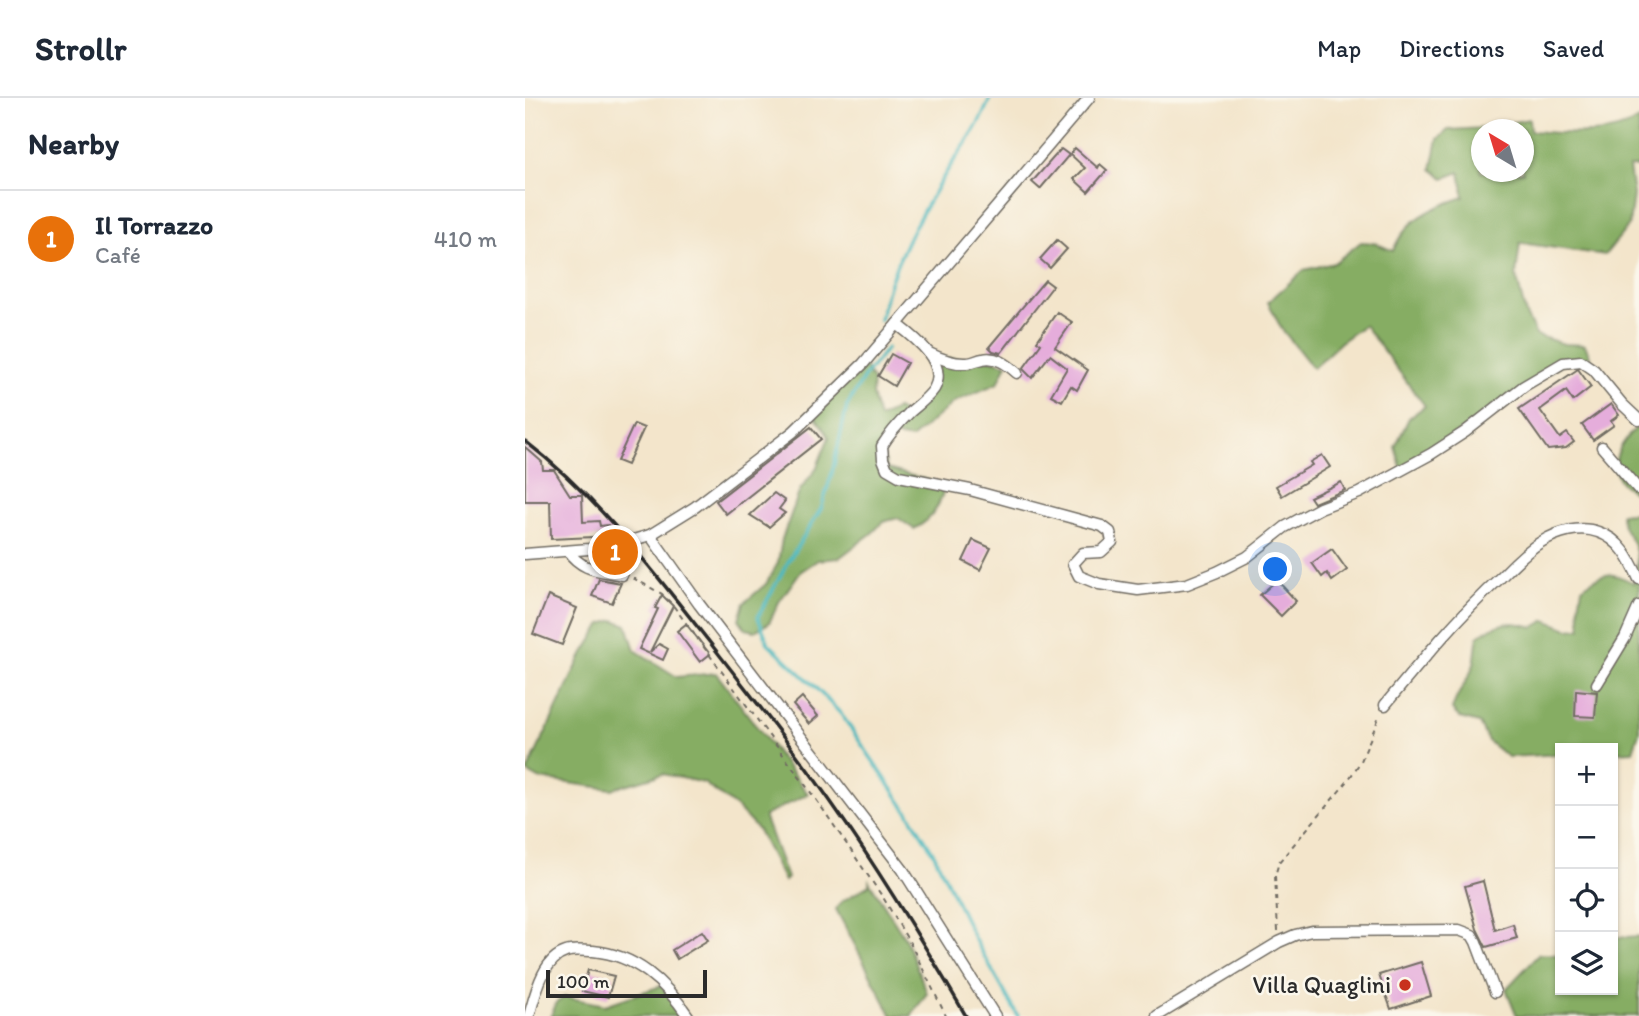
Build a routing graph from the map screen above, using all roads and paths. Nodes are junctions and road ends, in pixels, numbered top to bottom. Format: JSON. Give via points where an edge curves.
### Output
{"nodes":[{"id":1,"x":1089,"y":98,"type":"edge"},
{"id":2,"x":897,"y":324,"type":"junction"},
{"id":3,"x":929,"y":353,"type":"junction"},
{"id":4,"x":1017,"y":373,"type":"dead end"},
{"id":5,"x":1639,"y":420,"type":"edge"},
{"id":6,"x":1602,"y":447,"type":"dead end"},
{"id":7,"x":1639,"y":490,"type":"edge"},
{"id":8,"x":650,"y":535,"type":"junction"},
{"id":9,"x":568,"y":551,"type":"junction"},
{"id":10,"x":525,"y":554,"type":"edge"},
{"id":11,"x":622,"y":575,"type":"joint"},
{"id":12,"x":1639,"y":579,"type":"edge"},
{"id":13,"x":1639,"y":606,"type":"edge"},
{"id":14,"x":1597,"y":684,"type":"dead end"},
{"id":15,"x":1385,"y":705,"type":"joint"},
{"id":16,"x":1279,"y":942,"type":"junction"},
{"id":17,"x":1495,"y":992,"type":"dead end"},
{"id":18,"x":530,"y":1016,"type":"edge"},
{"id":19,"x":688,"y":1016,"type":"edge"},
{"id":20,"x":946,"y":1016,"type":"edge"},
{"id":21,"x":995,"y":1016,"type":"edge"},
{"id":22,"x":1157,"y":1016,"type":"edge"}],
"edges":[{"from":1,"to":2,"type":"street"},
{"from":2,"to":3,"type":"street"},
{"from":2,"to":8,"type":"street","via":[[793,432],[695,507]]},
{"from":3,"to":4,"type":"street","via":[[954,362],[995,358]]},
{"from":3,"to":5,"type":"street","via":[[937,382],[882,446],[887,469],[899,476],[1102,526],[1110,531],[1112,542],[1101,552],[1083,553],[1073,564],[1079,576],[1137,590],[1187,584],[1247,557],[1285,527],[1431,454],[1563,363],[1581,362],[1594,370]]},
{"from":6,"to":7,"type":"street"},
{"from":8,"to":9,"type":"street"},
{"from":8,"to":21,"type":"street","via":[[903,870]]},
{"from":9,"to":10,"type":"street"},
{"from":9,"to":11,"type":"street","via":[[576,563]]},
{"from":11,"to":20,"type":"path","via":[[662,594],[714,658],[884,899]]},
{"from":12,"to":15,"type":"street","via":[[1615,541],[1597,531],[1557,533],[1521,557],[1467,608]]},
{"from":13,"to":14,"type":"street"},
{"from":15,"to":16,"type":"path","via":[[1347,782],[1279,862],[1275,877]]},
{"from":16,"to":17,"type":"street","via":[[1312,931],[1459,930],[1472,935]]},
{"from":16,"to":22,"type":"street"},
{"from":18,"to":19,"type":"street","via":[[549,966],[565,952],[583,951],[602,952],[643,968],[668,988]]}]}
